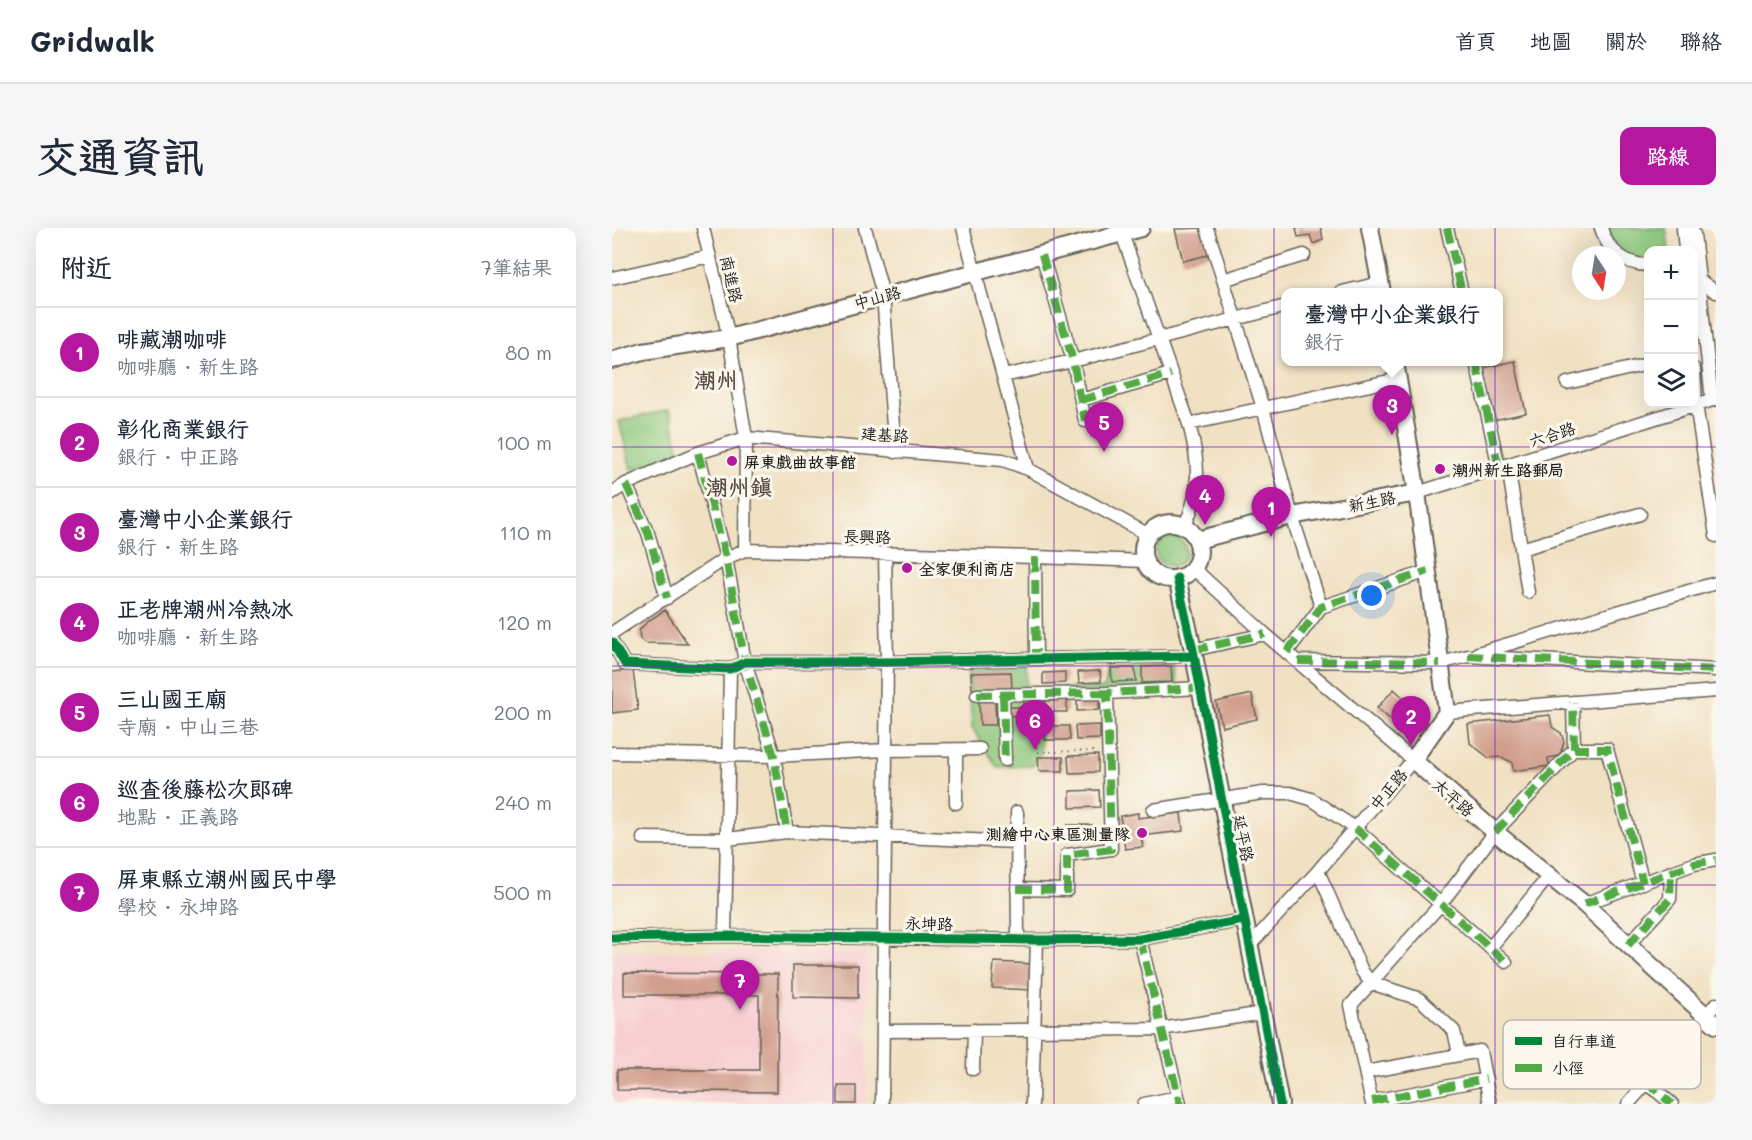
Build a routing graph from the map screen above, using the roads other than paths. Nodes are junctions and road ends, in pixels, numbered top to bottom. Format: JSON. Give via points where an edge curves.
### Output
{"nodes":[{"id":1,"x":704,"y":228,"type":"edge"},
{"id":2,"x":866,"y":228,"type":"edge"},
{"id":3,"x":963,"y":228,"type":"edge"},
{"id":4,"x":1141,"y":228,"type":"edge"},
{"id":5,"x":1207,"y":228,"type":"edge"},
{"id":6,"x":1370,"y":228,"type":"edge"},
{"id":7,"x":1448,"y":228,"type":"edge"},
{"id":8,"x":1601,"y":228,"type":"edge"},
{"id":9,"x":1683,"y":228,"type":"edge"},
{"id":10,"x":1691,"y":228,"type":"edge"},
{"id":11,"x":1121,"y":230,"type":"edge"},
{"id":12,"x":1685,"y":246,"type":"edge"},
{"id":13,"x":1042,"y":255,"type":"junction"},
{"id":14,"x":1304,"y":255,"type":"dead end"},
{"id":15,"x":710,"y":256,"type":"junction"},
{"id":16,"x":1644,"y":264,"type":"edge"},
{"id":17,"x":976,"y":273,"type":"junction"},
{"id":18,"x":612,"y":278,"type":"edge"},
{"id":19,"x":1223,"y":280,"type":"junction"},
{"id":20,"x":1699,"y":280,"type":"junction"},
{"id":21,"x":1381,"y":288,"type":"edge"},
{"id":22,"x":1461,"y":288,"type":"edge"},
{"id":23,"x":1716,"y":292,"type":"edge"},
{"id":24,"x":883,"y":295,"type":"junction"},
{"id":25,"x":1281,"y":307,"type":"edge"},
{"id":26,"x":1234,"y":319,"type":"junction"},
{"id":27,"x":729,"y":338,"type":"junction"},
{"id":28,"x":1158,"y":338,"type":"junction"},
{"id":29,"x":612,"y":360,"type":"edge"},
{"id":30,"x":1073,"y":361,"type":"junction"},
{"id":31,"x":1644,"y":365,"type":"edge"},
{"id":32,"x":1396,"y":366,"type":"edge"},
{"id":33,"x":1477,"y":366,"type":"edge"},
{"id":34,"x":1171,"y":374,"type":"junction"},
{"id":35,"x":1003,"y":376,"type":"junction"},
{"id":36,"x":1398,"y":379,"type":"junction"},
{"id":37,"x":1567,"y":383,"type":"dead end"},
{"id":38,"x":1714,"y":399,"type":"edge"},
{"id":39,"x":1081,"y":400,"type":"junction"},
{"id":40,"x":1698,"y":403,"type":"edge"},
{"id":41,"x":1263,"y":408,"type":"junction"},
{"id":42,"x":1684,"y":408,"type":"edge"},
{"id":43,"x":1697,"y":408,"type":"edge"},
{"id":44,"x":1085,"y":421,"type":"dead end"},
{"id":45,"x":1189,"y":423,"type":"junction"},
{"id":46,"x":746,"y":438,"type":"junction"},
{"id":47,"x":895,"y":452,"type":"junction"},
{"id":48,"x":698,"y":453,"type":"junction"},
{"id":49,"x":1503,"y":467,"type":"junction"},
{"id":50,"x":1028,"y":469,"type":"junction"},
{"id":51,"x":626,"y":484,"type":"junction"},
{"id":52,"x":612,"y":493,"type":"edge"},
{"id":53,"x":1417,"y":493,"type":"junction"},
{"id":54,"x":1640,"y":514,"type":"dead end"},
{"id":55,"x":1292,"y":516,"type":"junction"},
{"id":56,"x":1184,"y":526,"type":"junction"},
{"id":57,"x":1149,"y":535,"type":"junction"},
{"id":58,"x":1716,"y":536,"type":"edge"},
{"id":59,"x":1197,"y":540,"type":"junction"},
{"id":60,"x":1521,"y":549,"type":"junction"},
{"id":61,"x":745,"y":550,"type":"junction"},
{"id":62,"x":885,"y":553,"type":"junction"},
{"id":63,"x":1035,"y":556,"type":"junction"},
{"id":64,"x":726,"y":558,"type":"junction"},
{"id":65,"x":1145,"y":561,"type":"junction"},
{"id":66,"x":1193,"y":568,"type":"junction"},
{"id":67,"x":1428,"y":571,"type":"junction"},
{"id":68,"x":1177,"y":578,"type":"junction"},
{"id":69,"x":1716,"y":583,"type":"edge"},
{"id":70,"x":1528,"y":592,"type":"dead end"},
{"id":71,"x":668,"y":598,"type":"junction"},
{"id":72,"x":1321,"y":607,"type":"junction"},
{"id":73,"x":612,"y":633,"type":"edge"},
{"id":74,"x":1265,"y":634,"type":"junction"},
{"id":75,"x":612,"y":642,"type":"edge"},
{"id":76,"x":1287,"y":652,"type":"junction"},
{"id":77,"x":1194,"y":653,"type":"junction"},
{"id":78,"x":1468,"y":656,"type":"junction"},
{"id":79,"x":1036,"y":659,"type":"junction"},
{"id":80,"x":1298,"y":661,"type":"junction"},
{"id":81,"x":745,"y":662,"type":"junction"},
{"id":82,"x":887,"y":662,"type":"junction"},
{"id":83,"x":1440,"y":663,"type":"junction"},
{"id":84,"x":730,"y":669,"type":"junction"},
{"id":85,"x":1716,"y":670,"type":"edge"},
{"id":86,"x":1200,"y":688,"type":"junction"},
{"id":87,"x":1716,"y":691,"type":"edge"},
{"id":88,"x":1107,"y":693,"type":"junction"},
{"id":89,"x":977,"y":695,"type":"dead end"},
{"id":90,"x":1003,"y":695,"type":"junction"},
{"id":91,"x":1573,"y":702,"type":"junction"},
{"id":92,"x":1447,"y":712,"type":"junction"},
{"id":93,"x":980,"y":749,"type":"dead end"},
{"id":94,"x":1574,"y":749,"type":"junction"},
{"id":95,"x":886,"y":750,"type":"junction"},
{"id":96,"x":956,"y":750,"type":"junction"},
{"id":97,"x":612,"y":753,"type":"edge"},
{"id":98,"x":727,"y":755,"type":"junction"},
{"id":99,"x":774,"y":756,"type":"junction"},
{"id":100,"x":1005,"y":760,"type":"dead end"},
{"id":101,"x":1413,"y":760,"type":"junction"},
{"id":102,"x":1221,"y":799,"type":"junction"},
{"id":103,"x":956,"y":803,"type":"dead end"},
{"id":104,"x":1153,"y":810,"type":"dead end"},
{"id":105,"x":1017,"y":812,"type":"dead end"},
{"id":106,"x":1355,"y":828,"type":"junction"},
{"id":107,"x":787,"y":832,"type":"junction"},
{"id":108,"x":1495,"y":832,"type":"junction"},
{"id":109,"x":885,"y":836,"type":"junction"},
{"id":110,"x":643,"y":838,"type":"dead end"},
{"id":111,"x":727,"y":839,"type":"junction"},
{"id":112,"x":1016,"y":842,"type":"junction"},
{"id":113,"x":1716,"y":860,"type":"edge"},
{"id":114,"x":1318,"y":871,"type":"junction"},
{"id":115,"x":1671,"y":873,"type":"junction"},
{"id":116,"x":1549,"y":876,"type":"junction"},
{"id":117,"x":1643,"y":883,"type":"junction"},
{"id":118,"x":1017,"y":889,"type":"junction"},
{"id":119,"x":1584,"y":904,"type":"junction"},
{"id":120,"x":1440,"y":905,"type":"junction"},
{"id":121,"x":1244,"y":920,"type":"junction"},
{"id":122,"x":725,"y":936,"type":"junction"},
{"id":123,"x":885,"y":937,"type":"junction"},
{"id":124,"x":612,"y":938,"type":"edge"},
{"id":125,"x":1140,"y":939,"type":"junction"},
{"id":126,"x":1018,"y":940,"type":"junction"},
{"id":127,"x":1037,"y":940,"type":"junction"},
{"id":128,"x":1628,"y":945,"type":"junction"},
{"id":129,"x":1249,"y":946,"type":"junction"},
{"id":130,"x":1490,"y":948,"type":"junction"},
{"id":131,"x":1506,"y":962,"type":"dead end"},
{"id":132,"x":1371,"y":983,"type":"junction"},
{"id":133,"x":1263,"y":1013,"type":"junction"},
{"id":134,"x":1713,"y":1015,"type":"edge"},
{"id":135,"x":1701,"y":1027,"type":"edge"},
{"id":136,"x":1035,"y":1029,"type":"junction"},
{"id":137,"x":1161,"y":1029,"type":"junction"},
{"id":138,"x":974,"y":1030,"type":"junction"},
{"id":139,"x":884,"y":1031,"type":"junction"},
{"id":140,"x":1459,"y":1054,"type":"junction"},
{"id":141,"x":973,"y":1069,"type":"dead end"},
{"id":142,"x":1366,"y":1072,"type":"junction"},
{"id":143,"x":1486,"y":1079,"type":"junction"},
{"id":144,"x":1640,"y":1089,"type":"edge"},
{"id":145,"x":1654,"y":1089,"type":"edge"},
{"id":146,"x":1179,"y":1100,"type":"edge"},
{"id":147,"x":1372,"y":1102,"type":"edge"},
{"id":148,"x":882,"y":1104,"type":"edge"},
{"id":149,"x":1032,"y":1104,"type":"edge"},
{"id":150,"x":1144,"y":1104,"type":"edge"},
{"id":151,"x":1280,"y":1104,"type":"edge"},
{"id":152,"x":1490,"y":1104,"type":"edge"},
{"id":153,"x":1628,"y":1104,"type":"edge"},
{"id":154,"x":1672,"y":1104,"type":"edge"}],
"edges":[{"from":1,"to":15,"type":"street","name":"南進路"},
{"from":2,"to":24,"type":"street"},
{"from":3,"to":17,"type":"street"},
{"from":4,"to":11,"type":"main road","name":"中山路"},
{"from":5,"to":19,"type":"street"},
{"from":6,"to":21,"type":"main road"},
{"from":7,"to":22,"type":"street"},
{"from":8,"to":16,"type":"street","via":[[1606,243],[1622,258]]},
{"from":9,"to":12,"type":"street"},
{"from":10,"to":20,"type":"street"},
{"from":11,"to":13,"type":"main road","name":"中山路"},
{"from":11,"to":28,"type":"street"},
{"from":13,"to":17,"type":"main road","name":"中山路"},
{"from":13,"to":30,"type":"street"},
{"from":14,"to":19,"type":"street"},
{"from":15,"to":18,"type":"street"},
{"from":15,"to":27,"type":"street","name":"南進路"},
{"from":17,"to":24,"type":"main road","name":"中山路"},
{"from":17,"to":35,"type":"street"},
{"from":19,"to":26,"type":"street"},
{"from":20,"to":23,"type":"street"},
{"from":20,"to":38,"type":"street"},
{"from":24,"to":27,"type":"main road","name":"中山路"},
{"from":24,"to":47,"type":"street"},
{"from":25,"to":26,"type":"street"},
{"from":26,"to":28,"type":"street"},
{"from":26,"to":41,"type":"street"},
{"from":27,"to":29,"type":"main road","name":"中山路","via":[[643,351]]},
{"from":27,"to":46,"type":"street","name":"南進路"},
{"from":28,"to":30,"type":"street"},
{"from":28,"to":34,"type":"street"},
{"from":30,"to":35,"type":"street"},
{"from":30,"to":39,"type":"street"},
{"from":31,"to":37,"type":"street"},
{"from":32,"to":36,"type":"main road","name":"新生路"},
{"from":33,"to":49,"type":"street"},
{"from":34,"to":39,"type":"street"},
{"from":34,"to":45,"type":"street"},
{"from":35,"to":50,"type":"street"},
{"from":36,"to":41,"type":"street"},
{"from":36,"to":53,"type":"main road","name":"新生路"},
{"from":38,"to":40,"type":"street","name":"六合路"},
{"from":39,"to":44,"type":"street"},
{"from":41,"to":45,"type":"street"},
{"from":41,"to":55,"type":"street"},
{"from":42,"to":49,"type":"street","name":"六合路"},
{"from":43,"to":58,"type":"street"},
{"from":45,"to":56,"type":"street","via":[[1196,450],[1197,478],[1194,507]]},
{"from":46,"to":47,"type":"street","name":"建基路"},
{"from":46,"to":48,"type":"street","name":"建基路"},
{"from":46,"to":61,"type":"street","name":"南進路"},
{"from":47,"to":50,"type":"street","name":"建基路","via":[[1003,460]]},
{"from":48,"to":51,"type":"street","name":"建基路"},
{"from":48,"to":64,"type":"street"},
{"from":49,"to":53,"type":"street","name":"六合路"},
{"from":49,"to":60,"type":"street"},
{"from":50,"to":57,"type":"street","name":"建基路"},
{"from":51,"to":52,"type":"street","name":"建基路"},
{"from":51,"to":71,"type":"street","via":[[648,532]]},
{"from":53,"to":55,"type":"main road","name":"新生路"},
{"from":53,"to":67,"type":"main road"},
{"from":54,"to":60,"type":"street"},
{"from":55,"to":59,"type":"main road","name":"新生路"},
{"from":55,"to":72,"type":"street"},
{"from":56,"to":57,"type":"main road","via":[[1169,523]]},
{"from":56,"to":59,"type":"main road"},
{"from":57,"to":65,"type":"main road","via":[[1144,543]]},
{"from":59,"to":66,"type":"main road","via":[[1198,557]]},
{"from":60,"to":70,"type":"street"},
{"from":61,"to":62,"type":"street","name":"長興路"},
{"from":61,"to":64,"type":"street","name":"長興路"},
{"from":62,"to":63,"type":"street","name":"長興路"},
{"from":62,"to":82,"type":"street"},
{"from":63,"to":65,"type":"street","name":"長興路"},
{"from":63,"to":79,"type":"street"},
{"from":64,"to":71,"type":"street","name":"長興路"},
{"from":64,"to":81,"type":"street"},
{"from":65,"to":68,"type":"main road","via":[[1155,574]]},
{"from":66,"to":68,"type":"main road"},
{"from":66,"to":74,"type":"street","name":"太平路"},
{"from":67,"to":72,"type":"street"},
{"from":67,"to":83,"type":"main road"},
{"from":68,"to":77,"type":"main road","name":"延平路"},
{"from":69,"to":78,"type":"street"},
{"from":71,"to":73,"type":"street","name":"長興路"},
{"from":72,"to":76,"type":"street"},
{"from":74,"to":76,"type":"street","name":"太平路"},
{"from":74,"to":77,"type":"street"},
{"from":75,"to":84,"type":"street","via":[[625,664]]},
{"from":76,"to":80,"type":"street","name":"太平路"},
{"from":77,"to":79,"type":"street"},
{"from":77,"to":86,"type":"main road","name":"延平路"},
{"from":78,"to":83,"type":"street"},
{"from":78,"to":85,"type":"street"},
{"from":79,"to":82,"type":"street"},
{"from":80,"to":83,"type":"street"},
{"from":80,"to":101,"type":"street","name":"太平路"},
{"from":81,"to":82,"type":"street"},
{"from":81,"to":84,"type":"street"},
{"from":81,"to":99,"type":"street"},
{"from":82,"to":95,"type":"street"},
{"from":83,"to":92,"type":"main road"},
{"from":84,"to":98,"type":"street"},
{"from":86,"to":88,"type":"street"},
{"from":86,"to":102,"type":"main road","name":"延平路"},
{"from":87,"to":91,"type":"street"},
{"from":88,"to":90,"type":"street"},
{"from":88,"to":118,"type":"street","via":[[1111,849],[1067,855],[1067,890]]},
{"from":89,"to":90,"type":"street"},
{"from":90,"to":100,"type":"street"},
{"from":91,"to":92,"type":"street"},
{"from":91,"to":94,"type":"street"},
{"from":92,"to":101,"type":"main road","name":"中正路"},
{"from":93,"to":96,"type":"street"},
{"from":94,"to":108,"type":"street"},
{"from":94,"to":117,"type":"street","via":[[1607,749]]},
{"from":95,"to":96,"type":"street"},
{"from":95,"to":99,"type":"street"},
{"from":95,"to":109,"type":"street"},
{"from":96,"to":103,"type":"street"},
{"from":97,"to":98,"type":"street"},
{"from":98,"to":99,"type":"street"},
{"from":98,"to":111,"type":"street"},
{"from":99,"to":107,"type":"street"},
{"from":101,"to":106,"type":"street","name":"中正路"},
{"from":101,"to":108,"type":"main road","name":"太平路"},
{"from":102,"to":104,"type":"street"},
{"from":102,"to":106,"type":"street","via":[[1290,793],[1311,799]]},
{"from":102,"to":121,"type":"main road","name":"延平路"},
{"from":105,"to":112,"type":"street"},
{"from":106,"to":114,"type":"street","name":"中正路"},
{"from":106,"to":120,"type":"street"},
{"from":107,"to":109,"type":"street"},
{"from":107,"to":111,"type":"street"},
{"from":108,"to":116,"type":"main road","name":"太平路"},
{"from":108,"to":120,"type":"street"},
{"from":109,"to":112,"type":"street"},
{"from":109,"to":123,"type":"street"},
{"from":110,"to":111,"type":"street"},
{"from":111,"to":122,"type":"street"},
{"from":112,"to":118,"type":"street"},
{"from":113,"to":115,"type":"street"},
{"from":114,"to":129,"type":"street","name":"中正路"},
{"from":114,"to":132,"type":"street","via":[[1362,971]]},
{"from":115,"to":117,"type":"street"},
{"from":115,"to":128,"type":"street","via":[[1670,899]]},
{"from":116,"to":119,"type":"main road","name":"太平路"},
{"from":116,"to":130,"type":"street"},
{"from":117,"to":119,"type":"street"},
{"from":118,"to":126,"type":"street"},
{"from":119,"to":128,"type":"main road","name":"太平路"},
{"from":120,"to":130,"type":"street"},
{"from":120,"to":132,"type":"street"},
{"from":121,"to":125,"type":"street","name":"永坤路"},
{"from":121,"to":129,"type":"main road","name":"延平路"},
{"from":122,"to":123,"type":"street","name":"永坤路"},
{"from":122,"to":124,"type":"street","name":"永坤路"},
{"from":123,"to":126,"type":"street","name":"永坤路"},
{"from":123,"to":139,"type":"street"},
{"from":125,"to":127,"type":"street","name":"永坤路"},
{"from":125,"to":137,"type":"street"},
{"from":126,"to":127,"type":"street","name":"永坤路"},
{"from":127,"to":136,"type":"street"},
{"from":128,"to":134,"type":"main road","name":"太平路"},
{"from":129,"to":133,"type":"main road","name":"延平路"},
{"from":130,"to":131,"type":"street"},
{"from":132,"to":140,"type":"street","via":[[1420,999],[1454,1031]]},
{"from":132,"to":142,"type":"street","via":[[1351,1005]]},
{"from":133,"to":137,"type":"street"},
{"from":133,"to":151,"type":"main road","name":"延平路"},
{"from":134,"to":135,"type":"street"},
{"from":136,"to":137,"type":"street"},
{"from":136,"to":138,"type":"street"},
{"from":136,"to":149,"type":"street"},
{"from":137,"to":146,"type":"street"},
{"from":138,"to":139,"type":"street"},
{"from":138,"to":141,"type":"street"},
{"from":139,"to":148,"type":"street"},
{"from":140,"to":142,"type":"street"},
{"from":140,"to":143,"type":"street","via":[[1480,1051]]},
{"from":142,"to":147,"type":"street"},
{"from":143,"to":147,"type":"street"},
{"from":143,"to":152,"type":"street"},
{"from":144,"to":153,"type":"street"},
{"from":145,"to":154,"type":"street"},
{"from":146,"to":150,"type":"street"}]}
